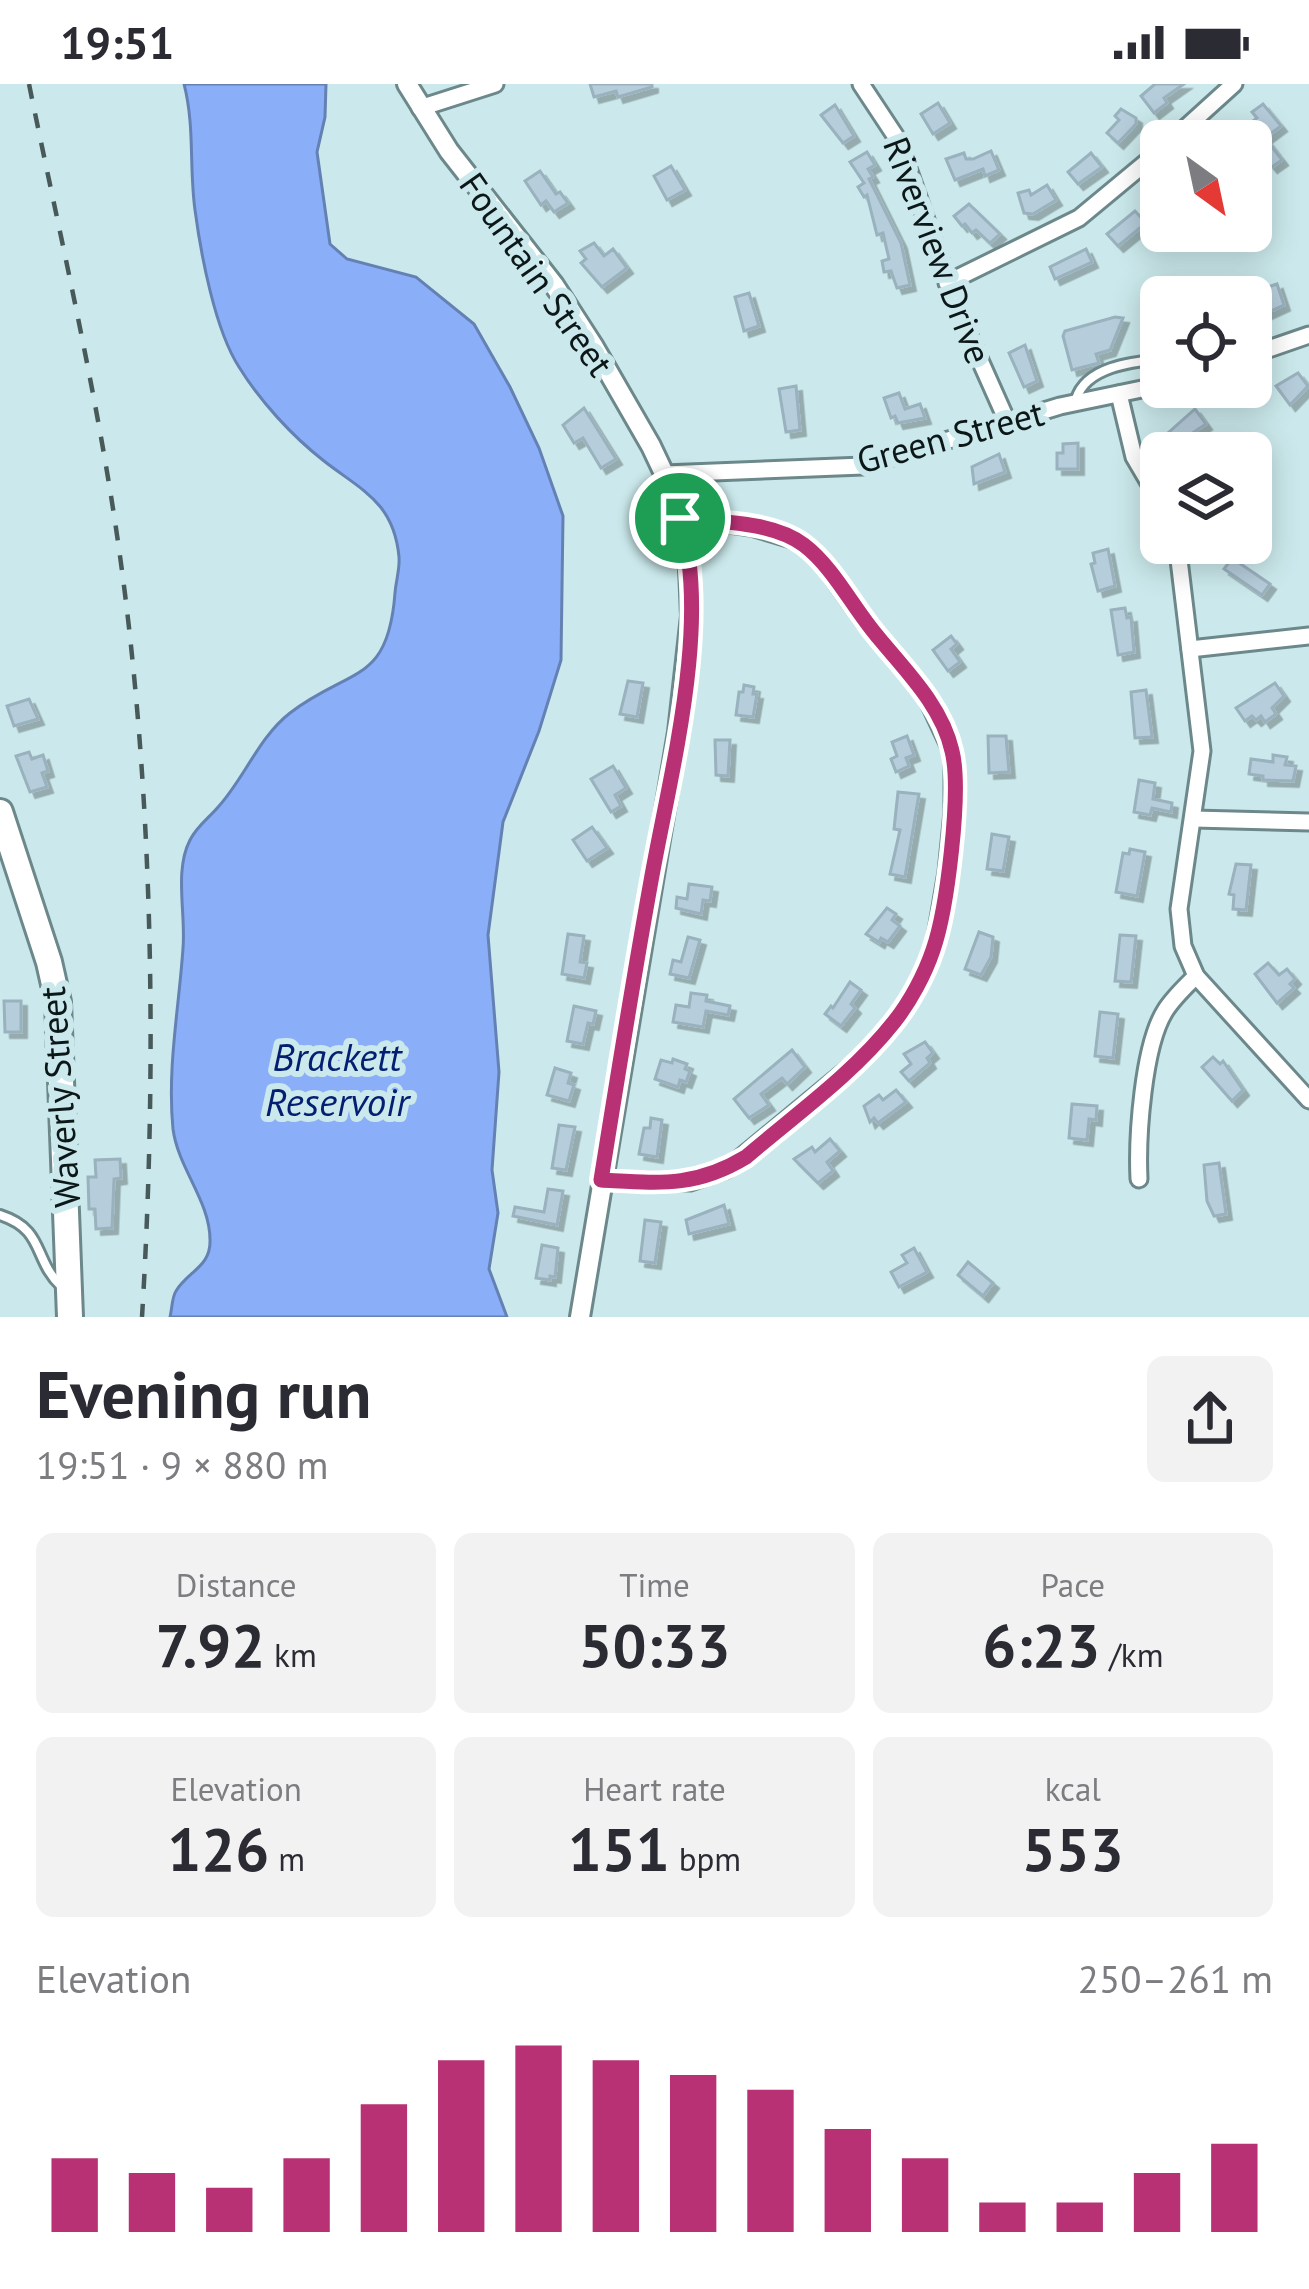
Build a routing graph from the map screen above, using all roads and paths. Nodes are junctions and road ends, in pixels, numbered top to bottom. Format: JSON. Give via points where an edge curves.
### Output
{"nodes":[{"id":1,"x":407,"y":84,"type":"edge"},
{"id":2,"x":495,"y":84,"type":"edge"},
{"id":3,"x":861,"y":84,"type":"edge"},
{"id":4,"x":1234,"y":84,"type":"edge"},
{"id":5,"x":420,"y":108,"type":"junction"},
{"id":6,"x":1194,"y":120,"type":"edge"},
{"id":7,"x":1140,"y":167,"type":"edge"},
{"id":8,"x":947,"y":283,"type":"junction"},
{"id":9,"x":1309,"y":335,"type":"edge"},
{"id":10,"x":1272,"y":348,"type":"edge"},
{"id":11,"x":1140,"y":364,"type":"edge"},
{"id":12,"x":1140,"y":390,"type":"edge"},
{"id":13,"x":1119,"y":394,"type":"junction"},
{"id":14,"x":1075,"y":402,"type":"junction"},
{"id":15,"x":1007,"y":422,"type":"junction"},
{"id":16,"x":1140,"y":467,"type":"edge"},
{"id":17,"x":664,"y":474,"type":"junction"},
{"id":18,"x":680,"y":518,"type":"junction"},
{"id":19,"x":1180,"y":564,"type":"edge"},
{"id":20,"x":1309,"y":636,"type":"edge"},
{"id":21,"x":1190,"y":649,"type":"junction"},
{"id":22,"x":0,"y":812,"type":"edge"},
{"id":23,"x":1194,"y":819,"type":"junction"},
{"id":24,"x":1309,"y":822,"type":"edge"},
{"id":25,"x":1196,"y":976,"type":"junction"},
{"id":26,"x":1309,"y":1100,"type":"edge"},
{"id":27,"x":1139,"y":1178,"type":"dead end"},
{"id":28,"x":601,"y":1180,"type":"junction"},
{"id":29,"x":0,"y":1215,"type":"edge"},
{"id":30,"x":70,"y":1305,"type":"edge"},
{"id":31,"x":580,"y":1317,"type":"edge"}],
"edges":[{"from":1,"to":5,"type":"street","name":"Fountain Street"},
{"from":2,"to":5,"type":"street"},
{"from":3,"to":8,"type":"street","name":"Riverview Drive","via":[[898,140]]},
{"from":4,"to":6,"type":"street"},
{"from":5,"to":17,"type":"street","name":"Fountain Street","via":[[574,314]]},
{"from":7,"to":8,"type":"street","via":[[1078,218]]},
{"from":8,"to":15,"type":"street","name":"Riverview Drive"},
{"from":9,"to":10,"type":"street"},
{"from":11,"to":14,"type":"lane","via":[[1094,374]]},
{"from":12,"to":13,"type":"street","name":"Green Street"},
{"from":13,"to":14,"type":"street","name":"Green Street"},
{"from":13,"to":16,"type":"street"},
{"from":14,"to":15,"type":"street","name":"Green Street"},
{"from":15,"to":17,"type":"street","name":"Green Street","via":[[862,466]]},
{"from":17,"to":18,"type":"street","name":"Fountain Street"},
{"from":18,"to":28,"type":"street","name":"Fountain Street","via":[[692,575],[686,668]]},
{"from":18,"to":28,"type":"street","via":[[801,542],[924,692],[953,754],[947,872],[934,948],[915,990],[854,1064],[727,1169],[677,1183]]},
{"from":19,"to":21,"type":"street"},
{"from":20,"to":21,"type":"street"},
{"from":21,"to":23,"type":"street","via":[[1202,751]]},
{"from":22,"to":30,"type":"main road","name":"Waverly Street","via":[[58,1002]]},
{"from":23,"to":24,"type":"street"},
{"from":23,"to":25,"type":"street","via":[[1180,929]]},
{"from":25,"to":26,"type":"street"},
{"from":25,"to":27,"type":"street","via":[[1155,1030]]},
{"from":28,"to":31,"type":"street","name":"Fountain Street"},
{"from":29,"to":30,"type":"lane","via":[[34,1235]]}]}
